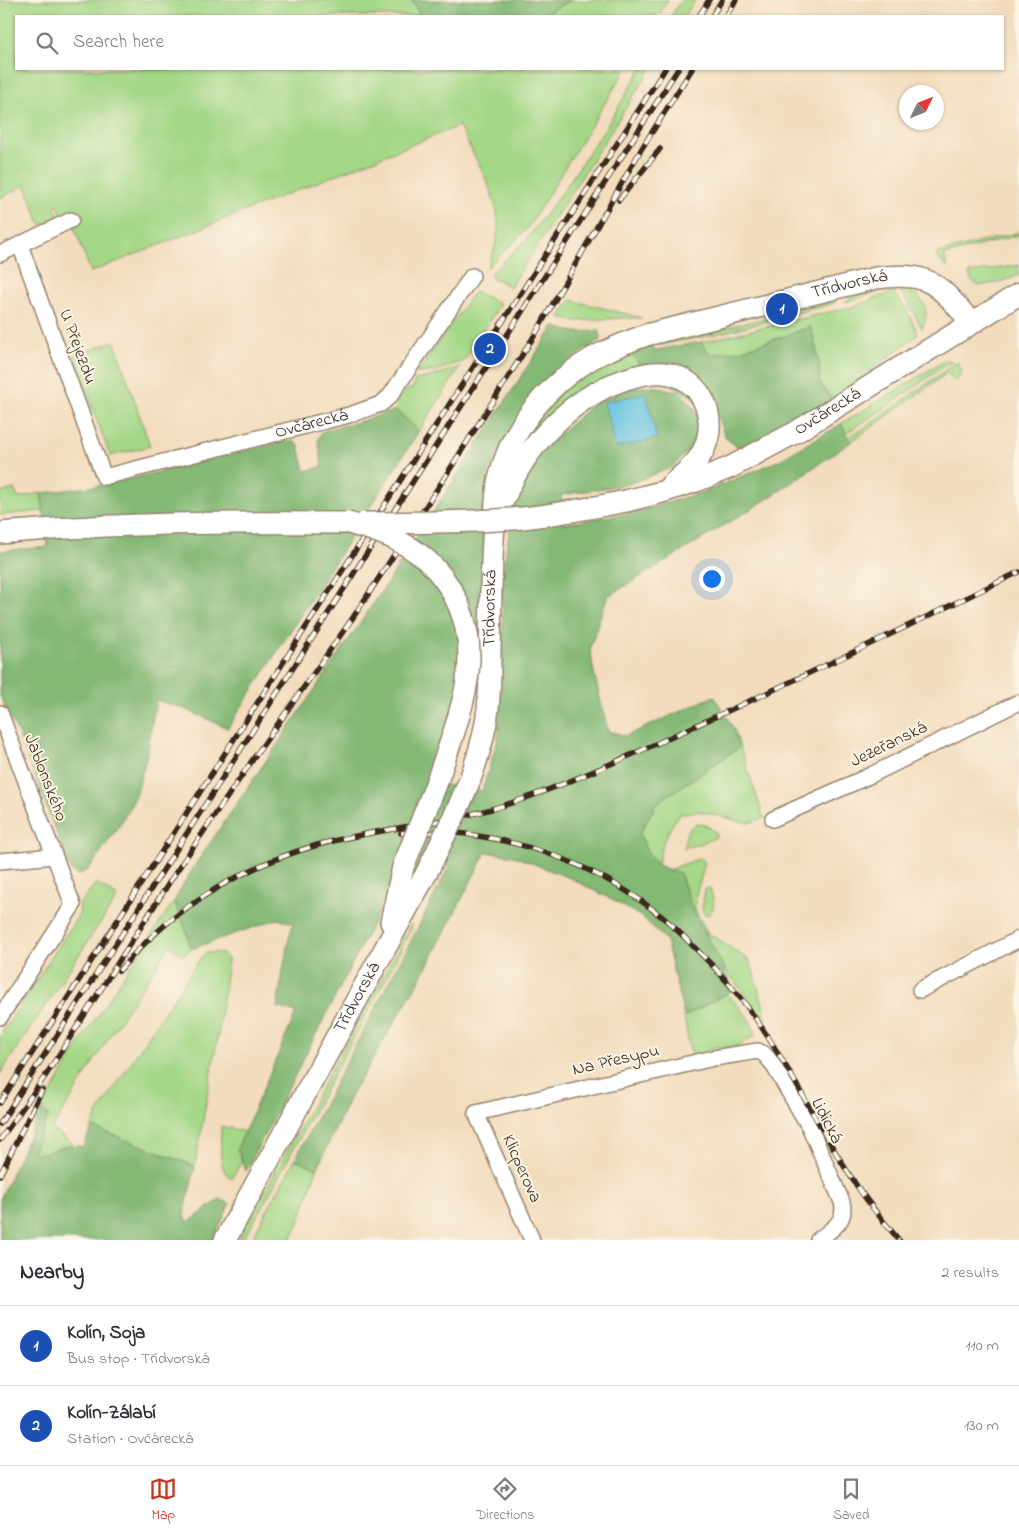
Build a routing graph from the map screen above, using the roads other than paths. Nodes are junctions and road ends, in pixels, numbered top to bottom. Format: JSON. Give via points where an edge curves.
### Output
{"nodes":[{"id":1,"x":71,"y":220,"type":"dead end"},
{"id":2,"x":20,"y":245,"type":"junction"},
{"id":3,"x":0,"y":254,"type":"edge"},
{"id":4,"x":472,"y":276,"type":"dead end"},
{"id":5,"x":1019,"y":294,"type":"edge"},
{"id":6,"x":972,"y":323,"type":"junction"},
{"id":7,"x":99,"y":461,"type":"joint"},
{"id":8,"x":662,"y":492,"type":"junction"},
{"id":9,"x":348,"y":523,"type":"junction"},
{"id":10,"x":494,"y":526,"type":"junction"},
{"id":11,"x":0,"y":532,"type":"edge"},
{"id":12,"x":1019,"y":702,"type":"edge"},
{"id":13,"x":0,"y":714,"type":"edge"},
{"id":14,"x":773,"y":818,"type":"dead end"},
{"id":15,"x":54,"y":856,"type":"junction"},
{"id":16,"x":0,"y":862,"type":"edge"},
{"id":17,"x":1019,"y":939,"type":"edge"},
{"id":18,"x":385,"y":948,"type":"junction"},
{"id":19,"x":920,"y":990,"type":"dead end"},
{"id":20,"x":0,"y":1017,"type":"edge"},
{"id":21,"x":764,"y":1054,"type":"joint"},
{"id":22,"x":476,"y":1113,"type":"joint"},
{"id":23,"x":225,"y":1240,"type":"edge"},
{"id":24,"x":532,"y":1240,"type":"edge"},
{"id":25,"x":818,"y":1240,"type":"edge"}],
"edges":[{"from":1,"to":2,"type":"street"},
{"from":2,"to":3,"type":"street"},
{"from":2,"to":7,"type":"street","name":"U Přejezdu"},
{"from":4,"to":7,"type":"street","name":"Ovčárecká","via":[[390,396],[381,404],[349,415],[104,476]]},
{"from":5,"to":6,"type":"main road","name":"Ovčárecká"},
{"from":6,"to":8,"type":"main road","name":"Ovčárecká","via":[[765,450],[731,467]]},
{"from":6,"to":10,"type":"main road","name":"Třídvorská","via":[[934,284],[922,278],[892,276],[646,335],[611,349],[592,358],[554,386],[527,419],[510,446],[499,477]]},
{"from":8,"to":9,"type":"main road","name":"Ovčárecká","bridge":true,"via":[[563,513],[521,518]]},
{"from":8,"to":10,"type":"main road","via":[[701,454],[708,439],[710,423],[701,395],[692,384],[663,373],[644,374],[606,387],[584,400],[542,437],[516,473]]},
{"from":9,"to":11,"type":"main road","via":[[191,522]]},
{"from":9,"to":18,"type":"main road","bridge":true,"via":[[376,531],[424,558],[452,590],[468,642],[467,677],[459,716],[404,867]]},
{"from":10,"to":18,"type":"main road","name":"Třídvorská","bridge":true,"via":[[488,707],[481,746],[458,808]]},
{"from":12,"to":14,"type":"street","name":"Jezeřanská","via":[[871,775]]},
{"from":13,"to":15,"type":"street","name":"Jablonského"},
{"from":15,"to":16,"type":"street"},
{"from":15,"to":20,"type":"street","name":"Jablonského","via":[[74,905]]},
{"from":17,"to":19,"type":"street"},
{"from":18,"to":23,"type":"main road","name":"Třídvorská"},
{"from":21,"to":22,"type":"street","name":"Na Přesypu","via":[[752,1051],[714,1058]]},
{"from":21,"to":25,"type":"street","name":"Lidická","via":[[810,1128],[842,1202],[842,1219]]},
{"from":22,"to":24,"type":"street","name":"Klicperova"}]}
